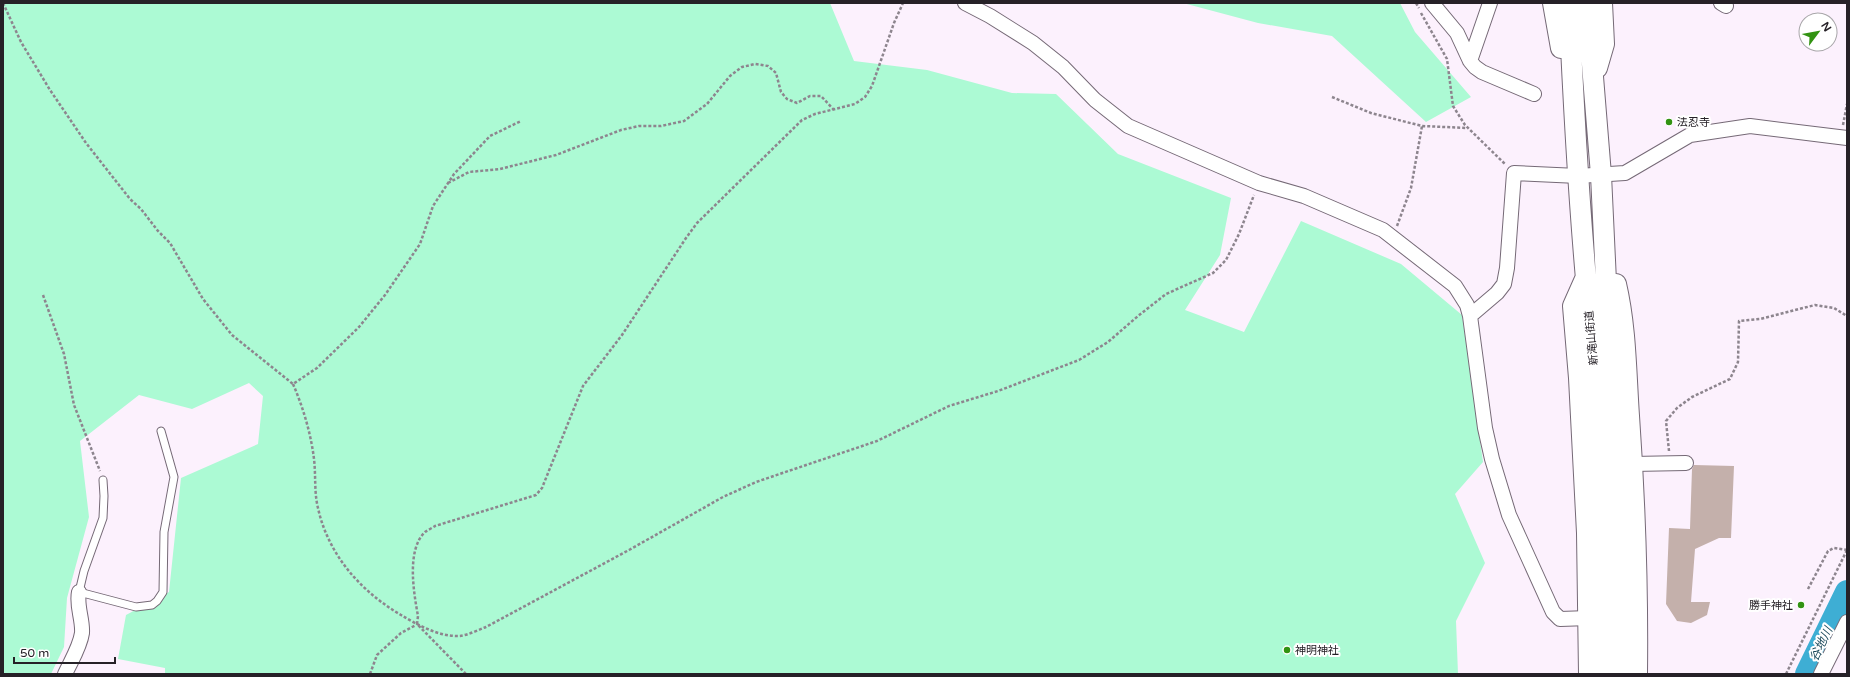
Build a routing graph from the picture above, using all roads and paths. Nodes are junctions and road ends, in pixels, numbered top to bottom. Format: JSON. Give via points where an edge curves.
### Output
{"nodes":[{"id":1,"x":3,"y":3,"type":"edge"},
{"id":2,"x":904,"y":3,"type":"edge"},
{"id":3,"x":965,"y":3,"type":"edge"},
{"id":4,"x":1416,"y":3,"type":"edge"},
{"id":5,"x":1432,"y":3,"type":"edge"},
{"id":6,"x":1490,"y":3,"type":"edge"},
{"id":7,"x":1553,"y":3,"type":"edge"},
{"id":8,"x":1569,"y":3,"type":"edge"},
{"id":9,"x":1587,"y":3,"type":"edge"},
{"id":10,"x":1602,"y":3,"type":"edge"},
{"id":11,"x":1470,"y":61,"type":"junction"},
{"id":12,"x":1594,"y":79,"type":"junction"},
{"id":13,"x":1534,"y":94,"type":"dead end"},
{"id":14,"x":1332,"y":97,"type":"dead end"},
{"id":15,"x":1573,"y":101,"type":"junction"},
{"id":16,"x":1847,"y":104,"type":"edge"},
{"id":17,"x":834,"y":110,"type":"junction"},
{"id":18,"x":521,"y":121,"type":"dead end"},
{"id":19,"x":1422,"y":126,"type":"junction"},
{"id":20,"x":1469,"y":128,"type":"junction"},
{"id":21,"x":1844,"y":138,"type":"edge"},
{"id":22,"x":1514,"y":173,"type":"junction"},
{"id":23,"x":1601,"y":175,"type":"junction"},
{"id":24,"x":1578,"y":176,"type":"junction"},
{"id":25,"x":448,"y":183,"type":"junction"},
{"id":26,"x":1259,"y":183,"type":"junction"},
{"id":27,"x":1604,"y":233,"type":"junction"},
{"id":28,"x":1392,"y":237,"type":"junction"},
{"id":29,"x":1586,"y":278,"type":"junction"},
{"id":30,"x":43,"y":295,"type":"dead end"},
{"id":31,"x":1470,"y":316,"type":"junction"},
{"id":32,"x":1847,"y":316,"type":"edge"},
{"id":33,"x":293,"y":384,"type":"junction"},
{"id":34,"x":161,"y":431,"type":"dead end"},
{"id":35,"x":1670,"y":462,"type":"junction"},
{"id":36,"x":1686,"y":463,"type":"dead end"},
{"id":37,"x":1632,"y":464,"type":"junction"},
{"id":38,"x":103,"y":480,"type":"joint"},
{"id":39,"x":1847,"y":550,"type":"edge"},
{"id":40,"x":1808,"y":589,"type":"dead end"},
{"id":41,"x":79,"y":592,"type":"junction"},
{"id":42,"x":1589,"y":618,"type":"junction"},
{"id":43,"x":1847,"y":622,"type":"edge"},
{"id":44,"x":417,"y":624,"type":"junction"},
{"id":45,"x":65,"y":674,"type":"edge"},
{"id":46,"x":370,"y":674,"type":"edge"},
{"id":47,"x":466,"y":674,"type":"edge"},
{"id":48,"x":1589,"y":674,"type":"edge"},
{"id":49,"x":1604,"y":674,"type":"edge"},
{"id":50,"x":1623,"y":674,"type":"edge"},
{"id":51,"x":1637,"y":674,"type":"edge"},
{"id":52,"x":1786,"y":674,"type":"edge"},
{"id":53,"x":1820,"y":674,"type":"edge"}],
"edges":[{"from":1,"to":33,"type":"path","via":[[21,42],[50,90],[86,143],[130,199],[170,243],[203,299],[232,335]]},
{"from":2,"to":17,"type":"path","via":[[881,56],[872,86],[865,97],[855,104]]},
{"from":3,"to":26,"type":"street","via":[[1033,43],[1063,67],[1095,100],[1128,126]]},
{"from":4,"to":20,"type":"path","via":[[1448,59],[1453,106]]},
{"from":5,"to":11,"type":"street","via":[[1457,33]]},
{"from":6,"to":11,"type":"street"},
{"from":7,"to":15,"type":"main road"},
{"from":8,"to":15,"type":"main road","name":"新滝山街道"},
{"from":9,"to":12,"type":"main road","name":"新滝山街道"},
{"from":10,"to":12,"type":"main road","via":[[1604,44]]},
{"from":11,"to":13,"type":"street","via":[[1482,72]]},
{"from":12,"to":23,"type":"main road","name":"新滝山街道"},
{"from":14,"to":19,"type":"path","via":[[1371,114]]},
{"from":15,"to":24,"type":"main road","name":"新滝山街道"},
{"from":16,"to":21,"type":"path"},
{"from":17,"to":25,"type":"path","via":[[822,96],[810,96],[797,103],[787,100],[781,92],[776,73],[768,66],[755,64],[742,67],[730,76],[707,104],[684,121],[621,130],[556,155],[500,169],[469,172]]},
{"from":17,"to":44,"type":"path","via":[[802,120],[697,223],[622,335],[583,386],[542,488],[536,495],[435,526],[424,533],[412,565]]},
{"from":18,"to":25,"type":"path","via":[[490,136]]},
{"from":19,"to":20,"type":"path"},
{"from":19,"to":28,"type":"path","via":[[1411,188]]},
{"from":20,"to":22,"type":"path"},
{"from":21,"to":23,"type":"street","via":[[1750,126],[1690,135],[1625,173]]},
{"from":22,"to":24,"type":"street"},
{"from":22,"to":31,"type":"street","via":[[1504,284]]},
{"from":23,"to":24,"type":"street"},
{"from":23,"to":27,"type":"main road","name":"新滝山街道"},
{"from":24,"to":29,"type":"main road","name":"新滝山街道"},
{"from":25,"to":33,"type":"path","via":[[432,206],[420,244],[385,295],[359,327],[317,368]]},
{"from":26,"to":28,"type":"street","via":[[1304,196],[1356,217]]},
{"from":26,"to":44,"type":"path","via":[[1226,260],[1213,273],[1166,294],[1108,342],[1079,360],[998,391],[948,406],[877,440],[756,482],[723,497],[486,627],[461,636],[445,635]]},
{"from":27,"to":37,"type":"main road","via":[[1622,312]]},
{"from":27,"to":50,"type":"main road","name":"新滝山街道","via":[[1618,478]]},
{"from":28,"to":31,"type":"street","via":[[1455,286],[1467,305]]},
{"from":29,"to":42,"type":"main road","via":[[1573,306],[1584,462]]},
{"from":29,"to":49,"type":"main road","name":"新滝山街道","via":[[1602,500],[1605,568]]},
{"from":30,"to":38,"type":"path","via":[[64,354],[74,405]]},
{"from":31,"to":42,"type":"street","via":[[1485,428],[1509,515],[1553,612],[1560,619]]},
{"from":32,"to":35,"type":"path","via":[[1834,308],[1815,305],[1760,319],[1739,321],[1738,362],[1730,379],[1692,397],[1677,408],[1666,421]]},
{"from":33,"to":44,"type":"path","via":[[301,402],[314,460],[318,507],[324,530],[335,552],[349,572],[376,600]]},
{"from":34,"to":41,"type":"lane","via":[[174,477],[164,532],[163,592],[152,604],[136,607]]},
{"from":35,"to":36,"type":"street"},
{"from":35,"to":37,"type":"street"},
{"from":37,"to":51,"type":"main road","via":[[1638,587]]},
{"from":38,"to":41,"type":"lane","via":[[103,518]]},
{"from":39,"to":40,"type":"path","via":[[1834,548],[1828,551]]},
{"from":39,"to":52,"type":"path"},
{"from":41,"to":45,"type":"street","via":[[78,607],[82,633]]},
{"from":42,"to":48,"type":"main road"},
{"from":43,"to":53,"type":"street"},
{"from":44,"to":46,"type":"path","via":[[401,633],[377,655]]},
{"from":44,"to":47,"type":"path"}]}
